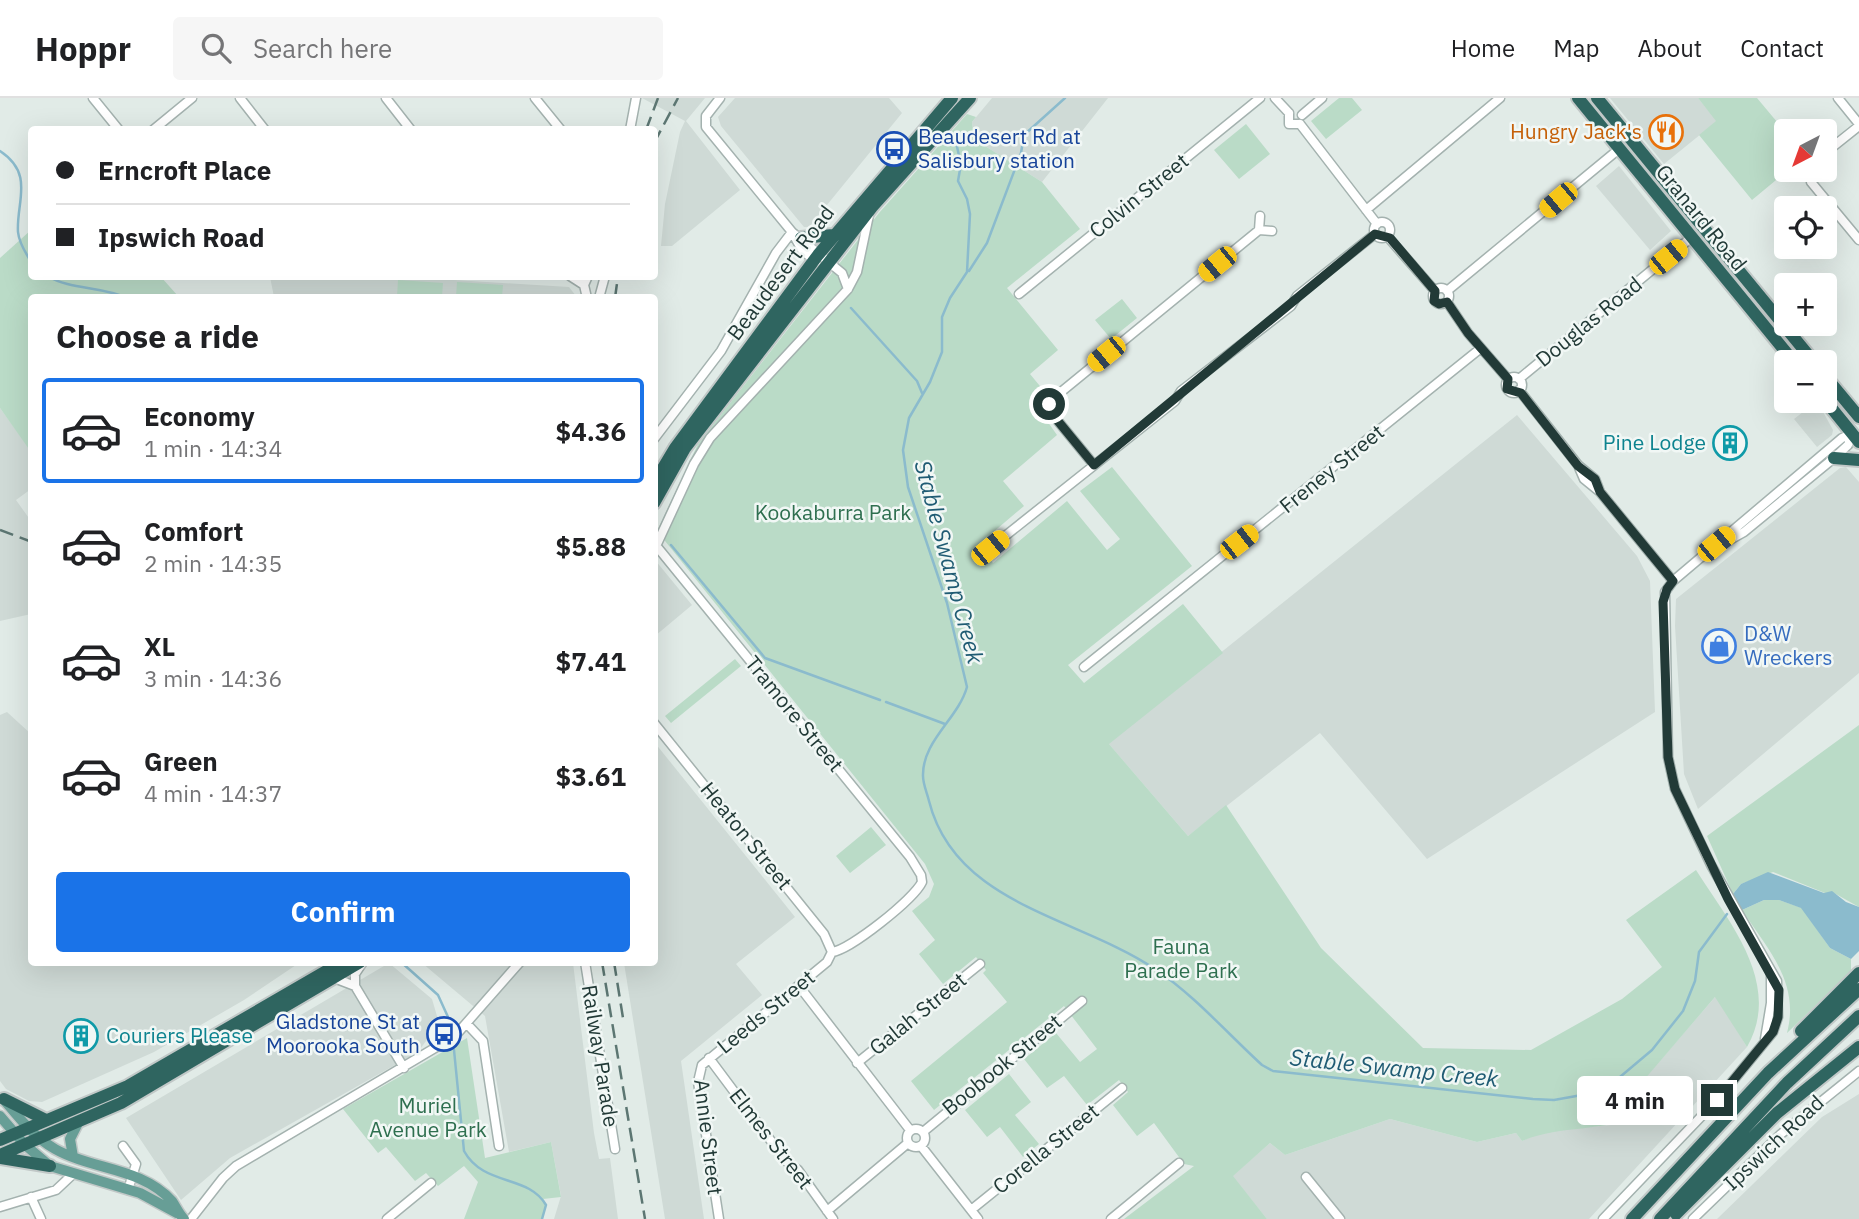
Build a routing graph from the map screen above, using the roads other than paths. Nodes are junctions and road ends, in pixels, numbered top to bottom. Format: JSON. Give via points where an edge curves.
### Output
{"nodes":[{"id":1,"x":93,"y":98,"type":"edge"},
{"id":2,"x":192,"y":98,"type":"edge"},
{"id":3,"x":240,"y":98,"type":"edge"},
{"id":4,"x":386,"y":98,"type":"edge"},
{"id":5,"x":535,"y":98,"type":"edge"},
{"id":6,"x":636,"y":98,"type":"edge"},
{"id":7,"x":720,"y":98,"type":"edge"},
{"id":8,"x":970,"y":98,"type":"edge"},
{"id":9,"x":1260,"y":98,"type":"edge"},
{"id":10,"x":1275,"y":98,"type":"edge"},
{"id":11,"x":1322,"y":98,"type":"edge"},
{"id":12,"x":1500,"y":98,"type":"edge"},
{"id":13,"x":1578,"y":98,"type":"edge"},
{"id":14,"x":1598,"y":98,"type":"edge"},
{"id":15,"x":1838,"y":98,"type":"edge"},
{"id":16,"x":952,"y":104,"type":"edge"},
{"id":17,"x":1289,"y":113,"type":"junction"},
{"id":18,"x":1301,"y":120,"type":"junction"},
{"id":19,"x":1859,"y":125,"type":"edge"},
{"id":20,"x":116,"y":126,"type":"edge"},
{"id":21,"x":158,"y":126,"type":"edge"},
{"id":22,"x":262,"y":126,"type":"edge"},
{"id":23,"x":408,"y":126,"type":"edge"},
{"id":24,"x":558,"y":126,"type":"edge"},
{"id":25,"x":631,"y":126,"type":"edge"},
{"id":26,"x":928,"y":134,"type":"junction"},
{"id":27,"x":1838,"y":142,"type":"edge"},
{"id":28,"x":1619,"y":149,"type":"junction"},
{"id":29,"x":1812,"y":182,"type":"edge"},
{"id":30,"x":872,"y":206,"type":"junction"},
{"id":31,"x":1366,"y":210,"type":"junction"},
{"id":32,"x":1260,"y":216,"type":"dead end"},
{"id":33,"x":1377,"y":224,"type":"junction"},
{"id":34,"x":1259,"y":230,"type":"junction"},
{"id":35,"x":1272,"y":231,"type":"dead end"},
{"id":36,"x":1375,"y":234,"type":"junction"},
{"id":37,"x":797,"y":235,"type":"junction"},
{"id":38,"x":833,"y":235,"type":"junction"},
{"id":39,"x":1387,"y":236,"type":"junction"},
{"id":40,"x":1692,"y":237,"type":"junction"},
{"id":41,"x":1859,"y":240,"type":"edge"},
{"id":42,"x":821,"y":262,"type":"junction"},
{"id":43,"x":576,"y":280,"type":"edge"},
{"id":44,"x":586,"y":280,"type":"edge"},
{"id":45,"x":584,"y":285,"type":"junction"},
{"id":46,"x":848,"y":289,"type":"junction"},
{"id":47,"x":1435,"y":291,"type":"junction"},
{"id":48,"x":1447,"y":291,"type":"junction"},
{"id":49,"x":586,"y":294,"type":"edge"},
{"id":50,"x":1018,"y":294,"type":"dead end"},
{"id":51,"x":1447,"y":302,"type":"junction"},
{"id":52,"x":1480,"y":348,"type":"junction"},
{"id":53,"x":1784,"y":350,"type":"edge"},
{"id":54,"x":1804,"y":350,"type":"edge"},
{"id":55,"x":1508,"y":379,"type":"junction"},
{"id":56,"x":1519,"y":379,"type":"junction"},
{"id":57,"x":1519,"y":390,"type":"junction"},
{"id":58,"x":1837,"y":390,"type":"edge"},
{"id":59,"x":1837,"y":413,"type":"edge"},
{"id":60,"x":1859,"y":416,"type":"edge"},
{"id":61,"x":658,"y":434,"type":"edge"},
{"id":62,"x":1857,"y":434,"type":"edge"},
{"id":63,"x":1834,"y":458,"type":"junction"},
{"id":64,"x":1859,"y":460,"type":"edge"},
{"id":65,"x":1094,"y":465,"type":"junction"},
{"id":66,"x":658,"y":476,"type":"edge"},
{"id":67,"x":658,"y":496,"type":"edge"},
{"id":68,"x":658,"y":539,"type":"edge"},
{"id":69,"x":658,"y":545,"type":"edge"},
{"id":70,"x":990,"y":548,"type":"dead end"},
{"id":71,"x":1707,"y":552,"type":"junction"},
{"id":72,"x":1673,"y":581,"type":"junction"},
{"id":73,"x":1084,"y":667,"type":"dead end"},
{"id":74,"x":658,"y":728,"type":"edge"},
{"id":75,"x":919,"y":889,"type":"joint"},
{"id":76,"x":832,"y":951,"type":"junction"},
{"id":77,"x":980,"y":964,"type":"dead end"},
{"id":78,"x":318,"y":966,"type":"edge"},
{"id":79,"x":334,"y":966,"type":"edge"},
{"id":80,"x":355,"y":966,"type":"edge"},
{"id":81,"x":360,"y":966,"type":"edge"},
{"id":82,"x":517,"y":966,"type":"edge"},
{"id":83,"x":586,"y":966,"type":"edge"},
{"id":84,"x":1859,"y":973,"type":"edge"},
{"id":85,"x":334,"y":978,"type":"junction"},
{"id":86,"x":299,"y":984,"type":"junction"},
{"id":87,"x":355,"y":986,"type":"junction"},
{"id":88,"x":799,"y":986,"type":"junction"},
{"id":89,"x":1859,"y":989,"type":"edge"},
{"id":90,"x":1082,"y":1000,"type":"dead end"},
{"id":91,"x":1859,"y":1016,"type":"edge"},
{"id":92,"x":467,"y":1024,"type":"junction"},
{"id":93,"x":1859,"y":1047,"type":"edge"},
{"id":94,"x":709,"y":1058,"type":"junction"},
{"id":95,"x":857,"y":1063,"type":"junction"},
{"id":96,"x":404,"y":1068,"type":"junction"},
{"id":97,"x":1859,"y":1071,"type":"edge"},
{"id":98,"x":1122,"y":1088,"type":"dead end"},
{"id":99,"x":2,"y":1097,"type":"edge"},
{"id":100,"x":0,"y":1116,"type":"edge"},
{"id":101,"x":46,"y":1120,"type":"junction"},
{"id":102,"x":79,"y":1121,"type":"junction"},
{"id":103,"x":27,"y":1128,"type":"junction"},
{"id":104,"x":1716,"y":1128,"type":"junction"},
{"id":105,"x":910,"y":1130,"type":"junction"},
{"id":106,"x":923,"y":1132,"type":"junction"},
{"id":107,"x":14,"y":1134,"type":"junction"},
{"id":108,"x":39,"y":1138,"type":"junction"},
{"id":109,"x":0,"y":1140,"type":"edge"},
{"id":110,"x":908,"y":1143,"type":"junction"},
{"id":111,"x":24,"y":1144,"type":"junction"},
{"id":112,"x":123,"y":1146,"type":"dead end"},
{"id":113,"x":499,"y":1146,"type":"dead end"},
{"id":114,"x":921,"y":1146,"type":"junction"},
{"id":115,"x":615,"y":1149,"type":"dead end"},
{"id":116,"x":0,"y":1156,"type":"edge"},
{"id":117,"x":73,"y":1157,"type":"junction"},
{"id":118,"x":1179,"y":1163,"type":"dead end"},
{"id":119,"x":50,"y":1166,"type":"junction"},
{"id":120,"x":72,"y":1175,"type":"junction"},
{"id":121,"x":133,"y":1175,"type":"junction"},
{"id":122,"x":1306,"y":1177,"type":"dead end"},
{"id":123,"x":431,"y":1183,"type":"dead end"},
{"id":124,"x":128,"y":1190,"type":"junction"},
{"id":125,"x":31,"y":1197,"type":"junction"},
{"id":126,"x":0,"y":1207,"type":"edge"},
{"id":127,"x":971,"y":1210,"type":"junction"},
{"id":128,"x":827,"y":1211,"type":"junction"},
{"id":129,"x":182,"y":1217,"type":"edge"},
{"id":130,"x":41,"y":1219,"type":"edge"},
{"id":131,"x":191,"y":1219,"type":"edge"},
{"id":132,"x":387,"y":1219,"type":"edge"},
{"id":133,"x":719,"y":1219,"type":"edge"},
{"id":134,"x":834,"y":1219,"type":"edge"},
{"id":135,"x":978,"y":1219,"type":"edge"},
{"id":136,"x":1111,"y":1219,"type":"edge"},
{"id":137,"x":1340,"y":1219,"type":"edge"},
{"id":138,"x":1603,"y":1219,"type":"edge"},
{"id":139,"x":1632,"y":1219,"type":"edge"},
{"id":140,"x":1660,"y":1219,"type":"edge"},
{"id":141,"x":1671,"y":1219,"type":"edge"},
{"id":142,"x":1693,"y":1219,"type":"edge"}],
"edges":[{"from":1,"to":20,"type":"street"},
{"from":2,"to":21,"type":"street"},
{"from":3,"to":22,"type":"street"},
{"from":4,"to":23,"type":"street"},
{"from":5,"to":24,"type":"street"},
{"from":6,"to":25,"type":"street"},
{"from":7,"to":37,"type":"street","via":[[705,120],[711,134]]},
{"from":8,"to":16,"type":"highway","name":"Beaudesert Road"},
{"from":9,"to":50,"type":"street","name":"Colvin Street"},
{"from":10,"to":17,"type":"street"},
{"from":11,"to":18,"type":"street"},
{"from":12,"to":31,"type":"street"},
{"from":13,"to":28,"type":"highway","name":"Granard Road"},
{"from":14,"to":54,"type":"highway","name":"Granard Road"},
{"from":15,"to":19,"type":"street"},
{"from":16,"to":26,"type":"highway","name":"Beaudesert Road"},
{"from":17,"to":18,"type":"street","via":[[1296,111]]},
{"from":17,"to":18,"type":"street","via":[[1289,124]]},
{"from":18,"to":31,"type":"street"},
{"from":19,"to":27,"type":"street"},
{"from":26,"to":30,"type":"highway","name":"Beaudesert Road"},
{"from":26,"to":38,"type":"highway","name":"Beaudesert Road"},
{"from":28,"to":40,"type":"highway","name":"Granard Road"},
{"from":28,"to":48,"type":"street"},
{"from":29,"to":41,"type":"street"},
{"from":30,"to":42,"type":"highway","name":"Beaudesert Road"},
{"from":30,"to":46,"type":"street","name":"Beaudesert Road","via":[[857,272]]},
{"from":31,"to":33,"type":"street"},
{"from":32,"to":34,"type":"street"},
{"from":33,"to":36,"type":"street"},
{"from":33,"to":39,"type":"street","via":[[1387,224]]},
{"from":34,"to":35,"type":"street"},
{"from":34,"to":65,"type":"street","via":[[1050,401],[1053,415]]},
{"from":36,"to":39,"type":"street"},
{"from":36,"to":65,"type":"street"},
{"from":37,"to":38,"type":"highway"},
{"from":37,"to":42,"type":"street"},
{"from":37,"to":61,"type":"street","via":[[776,253],[721,351]]},
{"from":38,"to":42,"type":"highway","name":"Beaudesert Road"},
{"from":39,"to":47,"type":"street"},
{"from":40,"to":53,"type":"highway","name":"Granard Road"},
{"from":40,"to":56,"type":"street","name":"Douglas Road"},
{"from":42,"to":46,"type":"street","name":"Beaudesert Road","via":[[845,276]]},
{"from":42,"to":66,"type":"highway","name":"Beaudesert Road"},
{"from":42,"to":67,"type":"highway","name":"Beaudesert Road","via":[[685,448]]},
{"from":43,"to":45,"type":"street"},
{"from":44,"to":45,"type":"street"},
{"from":45,"to":49,"type":"street"},
{"from":46,"to":68,"type":"street","name":"Beaudesert Road","via":[[710,438]]},
{"from":47,"to":48,"type":"street"},
{"from":47,"to":51,"type":"street","via":[[1434,301]]},
{"from":48,"to":51,"type":"street"},
{"from":51,"to":52,"type":"street"},
{"from":52,"to":55,"type":"street"},
{"from":52,"to":73,"type":"street","name":"Freney Street"},
{"from":55,"to":56,"type":"street"},
{"from":55,"to":57,"type":"street","via":[[1509,391]]},
{"from":56,"to":57,"type":"street"},
{"from":57,"to":72,"type":"street"},
{"from":58,"to":60,"type":"highway"},
{"from":59,"to":62,"type":"highway"},
{"from":62,"to":63,"type":"street"},
{"from":62,"to":71,"type":"street","via":[[1842,438]]},
{"from":63,"to":64,"type":"highway"},
{"from":63,"to":71,"type":"street","via":[[1744,532]]},
{"from":65,"to":70,"type":"street"},
{"from":69,"to":75,"type":"street","name":"Tramore Street","via":[[918,868]]},
{"from":71,"to":72,"type":"street"},
{"from":72,"to":138,"type":"street","via":[[1663,602],[1670,768],[1711,865],[1771,973],[1772,1003],[1765,1041],[1717,1100]]},
{"from":74,"to":76,"type":"street","name":"Heaton Street","via":[[824,934]]},
{"from":75,"to":76,"type":"street","name":"Leeds Street","via":[[849,946]]},
{"from":76,"to":88,"type":"street","name":"Leeds Street","via":[[827,962]]},
{"from":77,"to":95,"type":"street","name":"Galah Street"},
{"from":78,"to":86,"type":"highway","via":[[302,976]]},
{"from":79,"to":86,"type":"highway"},
{"from":80,"to":85,"type":"highway"},
{"from":81,"to":87,"type":"street"},
{"from":82,"to":92,"type":"street"},
{"from":83,"to":115,"type":"street","name":"Railway Parade"},
{"from":84,"to":104,"type":"highway","via":[[1748,1085]]},
{"from":85,"to":87,"type":"street"},
{"from":85,"to":102,"type":"highway","via":[[121,1103]]},
{"from":86,"to":101,"type":"highway","via":[[128,1086]]},
{"from":87,"to":96,"type":"street"},
{"from":88,"to":94,"type":"street","name":"Leeds Street"},
{"from":88,"to":95,"type":"street"},
{"from":89,"to":104,"type":"highway","via":[[1786,1055]]},
{"from":90,"to":106,"type":"street","name":"Boobook Street"},
{"from":91,"to":140,"type":"highway","via":[[1787,1083]]},
{"from":92,"to":96,"type":"street","via":[[446,1043]]},
{"from":92,"to":113,"type":"street","via":[[483,1041]]},
{"from":93,"to":141,"type":"highway","via":[[1777,1113]]},
{"from":94,"to":128,"type":"street","name":"Elmes Street"},
{"from":94,"to":133,"type":"street","name":"Annie Street","via":[[698,1073],[698,1082]]},
{"from":95,"to":105,"type":"street"},
{"from":96,"to":131,"type":"street","via":[[229,1172]]},
{"from":97,"to":142,"type":"street","name":"Ipswich Road","via":[[1781,1134]]},
{"from":98,"to":127,"type":"street","name":"Corella Street"},
{"from":99,"to":101,"type":"highway"},
{"from":99,"to":103,"type":"main road"},
{"from":100,"to":107,"type":"main road"},
{"from":101,"to":103,"type":"highway"},
{"from":102,"to":108,"type":"highway"},
{"from":102,"to":117,"type":"main road","via":[[70,1139]]},
{"from":103,"to":107,"type":"highway"},
{"from":103,"to":108,"type":"main road"},
{"from":104,"to":139,"type":"highway"},
{"from":105,"to":106,"type":"street"},
{"from":105,"to":110,"type":"street"},
{"from":106,"to":114,"type":"street"},
{"from":107,"to":109,"type":"highway"},
{"from":107,"to":111,"type":"main road"},
{"from":108,"to":111,"type":"highway"},
{"from":108,"to":117,"type":"main road"},
{"from":110,"to":114,"type":"street"},
{"from":110,"to":128,"type":"street"},
{"from":111,"to":116,"type":"highway"},
{"from":111,"to":119,"type":"main road"},
{"from":112,"to":121,"type":"street","via":[[135,1161]]},
{"from":114,"to":127,"type":"street"},
{"from":116,"to":119,"type":"highway"},
{"from":117,"to":121,"type":"main road"},
{"from":118,"to":136,"type":"street"},
{"from":119,"to":120,"type":"main road"},
{"from":120,"to":124,"type":"main road"},
{"from":120,"to":125,"type":"street","via":[[63,1186]]},
{"from":121,"to":124,"type":"street"},
{"from":121,"to":129,"type":"main road","via":[[172,1201]]},
{"from":122,"to":137,"type":"street"},
{"from":123,"to":132,"type":"street"},
{"from":124,"to":129,"type":"main road"},
{"from":125,"to":126,"type":"street"},
{"from":125,"to":130,"type":"street"},
{"from":127,"to":135,"type":"street"},
{"from":128,"to":134,"type":"street","name":"Elmes Street"}]}
